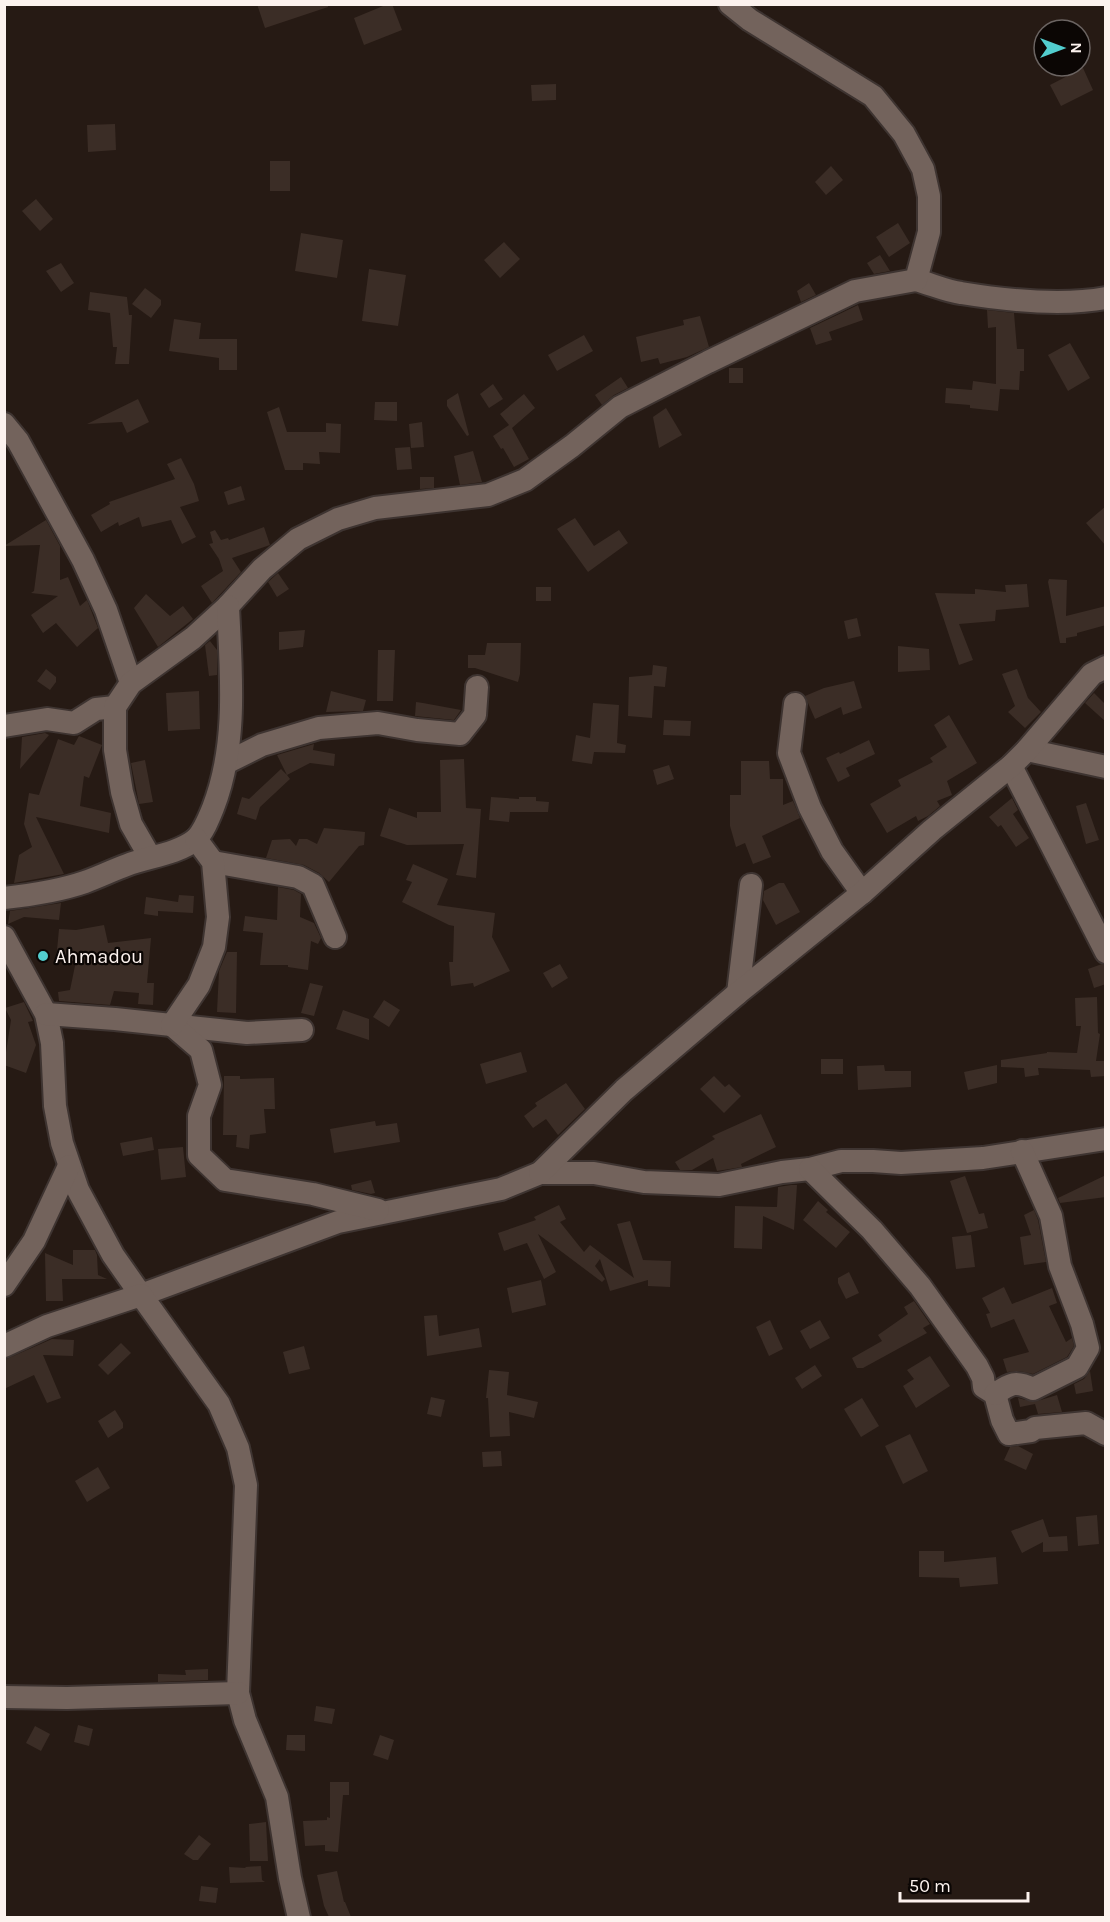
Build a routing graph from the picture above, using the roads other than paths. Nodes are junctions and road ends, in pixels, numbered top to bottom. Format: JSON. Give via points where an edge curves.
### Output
{"nodes":[{"id":1,"x":730,"y":4,"type":"edge"},
{"id":2,"x":916,"y":280,"type":"junction"},
{"id":3,"x":1106,"y":298,"type":"edge"},
{"id":4,"x":4,"y":423,"type":"edge"},
{"id":5,"x":228,"y":606,"type":"junction"},
{"id":6,"x":1106,"y":667,"type":"edge"},
{"id":7,"x":131,"y":683,"type":"junction"},
{"id":8,"x":477,"y":687,"type":"dead end"},
{"id":9,"x":795,"y":704,"type":"dead end"},
{"id":10,"x":115,"y":707,"type":"junction"},
{"id":11,"x":4,"y":726,"type":"edge"},
{"id":12,"x":1027,"y":750,"type":"junction"},
{"id":13,"x":226,"y":763,"type":"junction"},
{"id":14,"x":1011,"y":766,"type":"junction"},
{"id":15,"x":1106,"y":767,"type":"edge"},
{"id":16,"x":196,"y":839,"type":"junction"},
{"id":17,"x":150,"y":857,"type":"junction"},
{"id":18,"x":213,"y":862,"type":"junction"},
{"id":19,"x":752,"y":885,"type":"dead end"},
{"id":20,"x":862,"y":893,"type":"junction"},
{"id":21,"x":4,"y":898,"type":"edge"},
{"id":22,"x":4,"y":937,"type":"edge"},
{"id":23,"x":335,"y":937,"type":"dead end"},
{"id":24,"x":1106,"y":952,"type":"edge"},
{"id":25,"x":14,"y":973,"type":"edge"},
{"id":26,"x":738,"y":993,"type":"junction"},
{"id":27,"x":46,"y":1014,"type":"junction"},
{"id":28,"x":172,"y":1025,"type":"junction"},
{"id":29,"x":302,"y":1030,"type":"dead end"},
{"id":30,"x":1106,"y":1139,"type":"edge"},
{"id":31,"x":1022,"y":1151,"type":"junction"},
{"id":32,"x":69,"y":1166,"type":"junction"},
{"id":33,"x":810,"y":1169,"type":"junction"},
{"id":34,"x":540,"y":1173,"type":"junction"},
{"id":35,"x":382,"y":1212,"type":"junction"},
{"id":36,"x":4,"y":1285,"type":"edge"},
{"id":37,"x":141,"y":1295,"type":"junction"},
{"id":38,"x":4,"y":1347,"type":"edge"},
{"id":39,"x":994,"y":1394,"type":"junction"},
{"id":40,"x":1106,"y":1434,"type":"edge"},
{"id":41,"x":238,"y":1693,"type":"junction"},
{"id":42,"x":4,"y":1698,"type":"edge"},
{"id":43,"x":299,"y":1917,"type":"edge"}],
"edges":[{"from":1,"to":2,"type":"street","via":[[873,96],[904,134],[923,169],[928,196],[929,232]]},
{"from":2,"to":3,"type":"street","via":[[959,293],[1037,301],[1088,302]]},
{"from":2,"to":5,"type":"street","via":[[855,291],[708,362],[621,407],[525,480],[488,495],[375,508],[338,519],[298,539],[262,569]]},
{"from":4,"to":7,"type":"street","via":[[18,441],[83,560],[106,610]]},
{"from":5,"to":7,"type":"street","via":[[193,638]]},
{"from":5,"to":13,"type":"street","via":[[231,722]]},
{"from":6,"to":12,"type":"street","via":[[1092,674]]},
{"from":7,"to":10,"type":"street"},
{"from":8,"to":13,"type":"street","via":[[475,715],[460,734],[378,723],[319,728],[262,745]]},
{"from":9,"to":20,"type":"street","via":[[789,753],[810,808]]},
{"from":10,"to":11,"type":"street","via":[[96,709],[74,723],[47,719]]},
{"from":10,"to":17,"type":"street","via":[[115,750],[122,792],[131,824]]},
{"from":12,"to":14,"type":"street"},
{"from":12,"to":15,"type":"street"},
{"from":13,"to":16,"type":"street","via":[[209,819]]},
{"from":14,"to":20,"type":"street"},
{"from":14,"to":24,"type":"street"},
{"from":16,"to":17,"type":"street"},
{"from":16,"to":18,"type":"street"},
{"from":17,"to":21,"type":"street","via":[[83,882],[40,894]]},
{"from":18,"to":23,"type":"street","via":[[298,876],[313,885]]},
{"from":18,"to":28,"type":"street","via":[[218,917],[214,947],[200,985]]},
{"from":19,"to":26,"type":"street"},
{"from":20,"to":26,"type":"street"},
{"from":22,"to":25,"type":"street"},
{"from":25,"to":27,"type":"street"},
{"from":26,"to":34,"type":"street","via":[[624,1090]]},
{"from":27,"to":28,"type":"street"},
{"from":27,"to":32,"type":"street","via":[[52,1043],[55,1106]]},
{"from":28,"to":29,"type":"street","via":[[247,1033]]},
{"from":28,"to":35,"type":"street","via":[[201,1050],[210,1085],[199,1116],[199,1155],[225,1180],[313,1194]]},
{"from":30,"to":31,"type":"street"},
{"from":31,"to":33,"type":"street","via":[[983,1158],[901,1163],[841,1161]]},
{"from":31,"to":39,"type":"street","via":[[1051,1216],[1060,1266],[1088,1348],[1077,1367],[1033,1389],[1022,1383],[1010,1384]]},
{"from":32,"to":36,"type":"street","via":[[34,1241]]},
{"from":32,"to":37,"type":"street","via":[[108,1246]]},
{"from":33,"to":34,"type":"street","via":[[719,1185],[644,1182],[594,1173]]},
{"from":33,"to":39,"type":"street","via":[[872,1230],[920,1286],[976,1366],[984,1387]]},
{"from":34,"to":35,"type":"street","via":[[501,1189]]},
{"from":35,"to":37,"type":"street","via":[[338,1222]]},
{"from":37,"to":38,"type":"street","via":[[47,1326]]},
{"from":37,"to":41,"type":"street","via":[[219,1404],[238,1448],[246,1485]]},
{"from":39,"to":40,"type":"street","via":[[1009,1434],[1086,1423]]},
{"from":41,"to":42,"type":"street"},
{"from":41,"to":43,"type":"street","via":[[277,1797]]}]}
